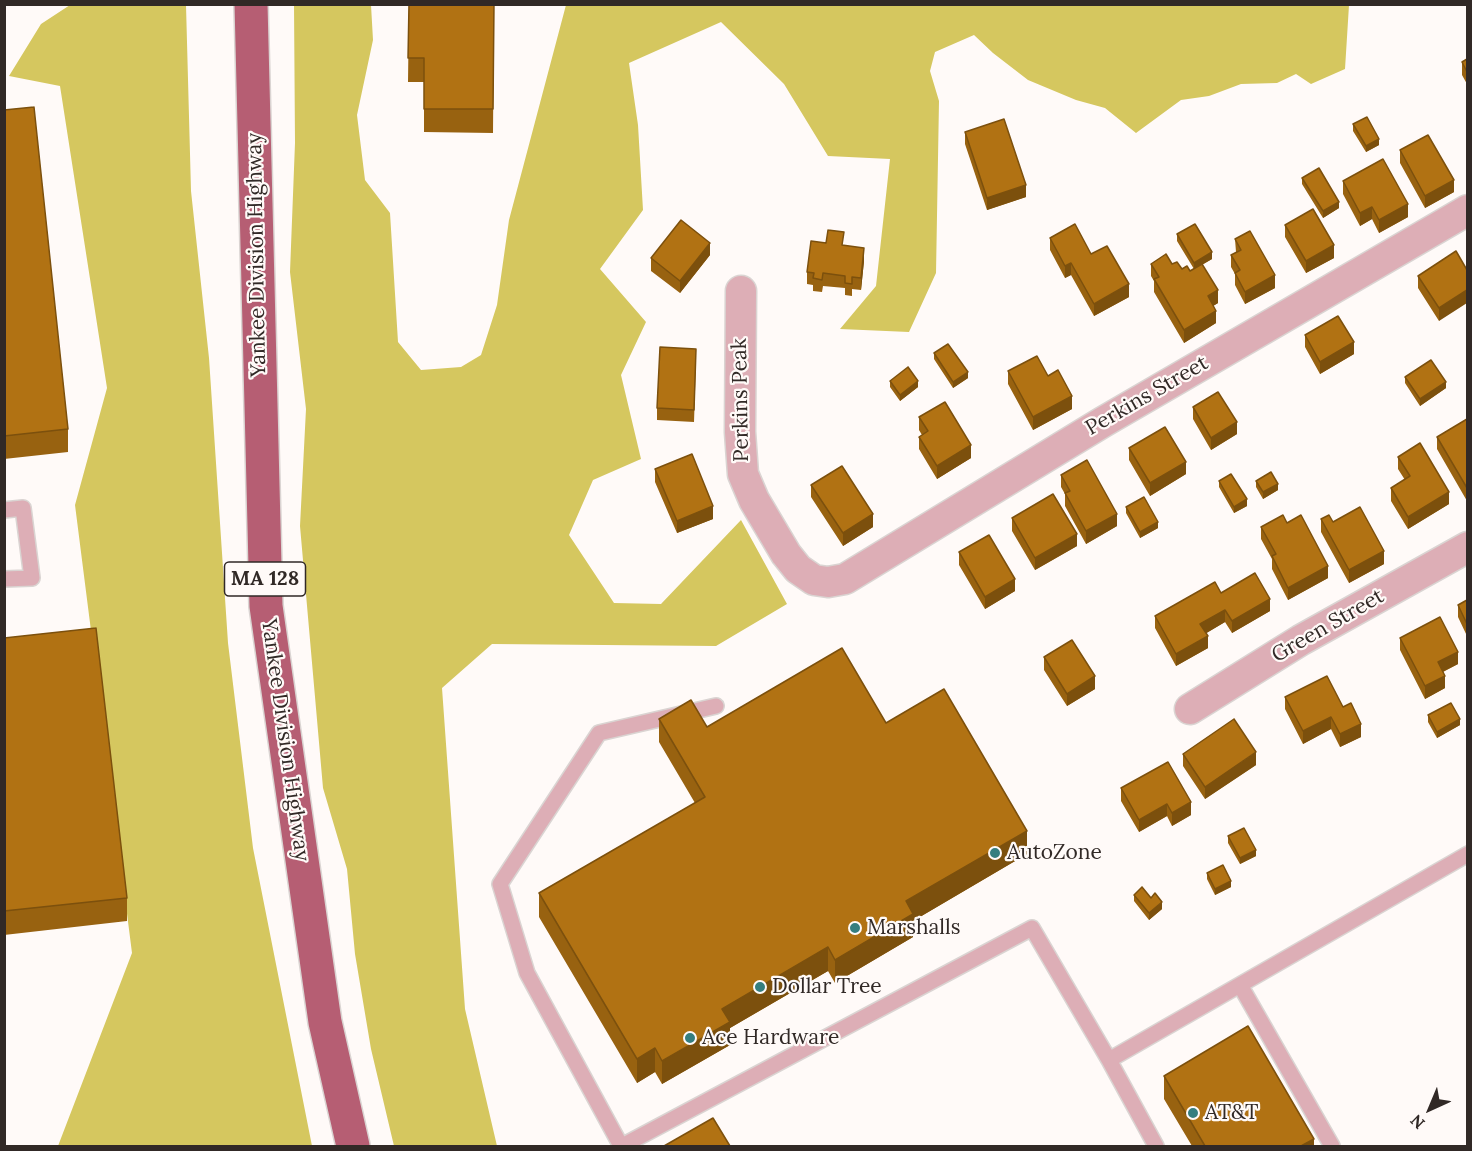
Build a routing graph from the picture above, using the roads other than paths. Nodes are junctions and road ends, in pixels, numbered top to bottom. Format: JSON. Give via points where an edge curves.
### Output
{"nodes":[{"id":1,"x":251,"y":4,"type":"edge"},
{"id":2,"x":1467,"y":210,"type":"edge"},
{"id":3,"x":741,"y":291,"type":"dead end"},
{"id":4,"x":4,"y":510,"type":"edge"},
{"id":5,"x":1467,"y":547,"type":"edge"},
{"id":6,"x":4,"y":579,"type":"edge"},
{"id":7,"x":828,"y":582,"type":"joint"},
{"id":8,"x":716,"y":706,"type":"dead end"},
{"id":9,"x":1190,"y":709,"type":"dead end"},
{"id":10,"x":1467,"y":854,"type":"edge"},
{"id":11,"x":1240,"y":985,"type":"junction"},
{"id":12,"x":1109,"y":1060,"type":"junction"},
{"id":13,"x":352,"y":1146,"type":"edge"},
{"id":14,"x":621,"y":1146,"type":"edge"},
{"id":15,"x":1156,"y":1146,"type":"edge"},
{"id":16,"x":1332,"y":1146,"type":"edge"}],
"edges":[{"from":1,"to":13,"type":"highway","name":"Yankee Division Highway","number":"MA 128","via":[[266,606],[326,1022]]},
{"from":2,"to":7,"type":"street","name":"Perkins Street","via":[[1103,422],[845,579]]},
{"from":3,"to":7,"type":"street","name":"Perkins Peak","via":[[743,474],[770,529],[798,570],[814,580]]},
{"from":4,"to":6,"type":"lane","via":[[23,508],[32,578]]},
{"from":5,"to":9,"type":"street","name":"Green Street","via":[[1301,640]]},
{"from":8,"to":14,"type":"lane","via":[[599,734],[500,884],[527,973]]},
{"from":10,"to":11,"type":"lane"},
{"from":11,"to":12,"type":"lane"},
{"from":11,"to":16,"type":"lane"},
{"from":12,"to":14,"type":"lane","via":[[1032,928]]},
{"from":12,"to":15,"type":"lane"}]}
